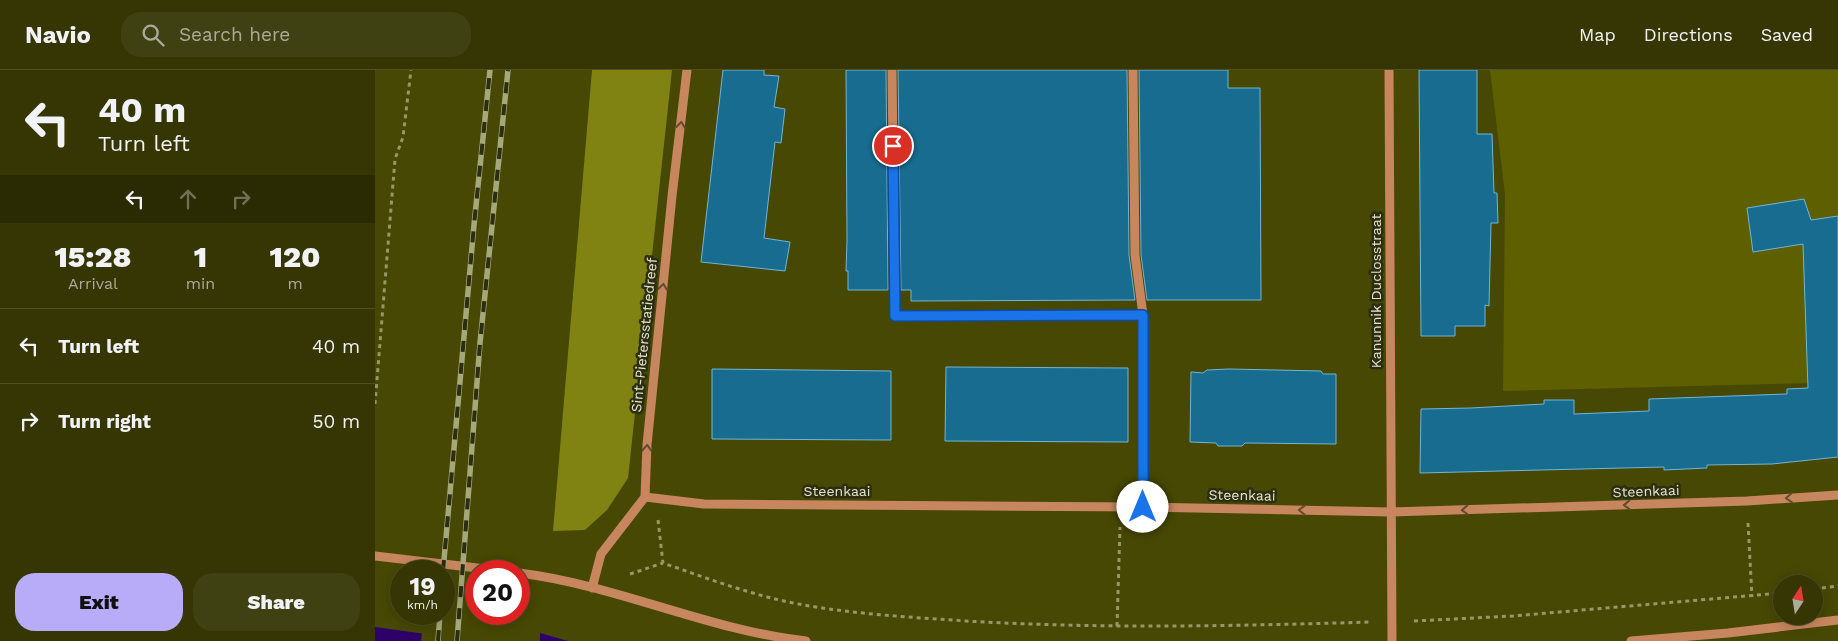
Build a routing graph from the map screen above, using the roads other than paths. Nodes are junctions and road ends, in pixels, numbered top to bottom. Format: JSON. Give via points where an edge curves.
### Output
{"nodes":[{"id":1,"x":687,"y":70,"type":"edge"},
{"id":2,"x":893,"y":70,"type":"edge"},
{"id":3,"x":1133,"y":70,"type":"edge"},
{"id":4,"x":1389,"y":70,"type":"edge"},
{"id":5,"x":1143,"y":315,"type":"junction"},
{"id":6,"x":1838,"y":495,"type":"edge"},
{"id":7,"x":645,"y":497,"type":"junction"},
{"id":8,"x":1143,"y":507,"type":"junction"},
{"id":9,"x":1391,"y":512,"type":"junction"},
{"id":10,"x":375,"y":556,"type":"edge"},
{"id":11,"x":465,"y":567,"type":"edge"},
{"id":12,"x":530,"y":575,"type":"edge"},
{"id":13,"x":592,"y":588,"type":"junction"},
{"id":14,"x":1838,"y":620,"type":"edge"},
{"id":15,"x":805,"y":641,"type":"edge"},
{"id":16,"x":1392,"y":641,"type":"edge"},
{"id":17,"x":1631,"y":641,"type":"edge"}],
"edges":[{"from":7,"to":1,"type":"street","name":"Sint-Pietersstatiedreef","one_way":true,"via":[[647,445]]},
{"from":2,"to":5,"type":"street","via":[[895,316]]},
{"from":3,"to":5,"type":"street","via":[[1135,256]]},
{"from":4,"to":9,"type":"street","name":"Kanunnik Duclosstraat"},
{"from":5,"to":8,"type":"street"},
{"from":6,"to":9,"type":"street","name":"Steenkaai","one_way":true,"via":[[1747,501]]},
{"from":7,"to":8,"type":"street","name":"Steenkaai","via":[[704,504]]},
{"from":7,"to":13,"type":"street","via":[[601,554]]},
{"from":9,"to":8,"type":"street","name":"Steenkaai","one_way":true},
{"from":9,"to":16,"type":"street","name":"Kanunnik Duclosstraat"},
{"from":10,"to":11,"type":"street"},
{"from":12,"to":13,"type":"street"},
{"from":13,"to":15,"type":"street","via":[[707,621]]},
{"from":14,"to":17,"type":"street"}]}
